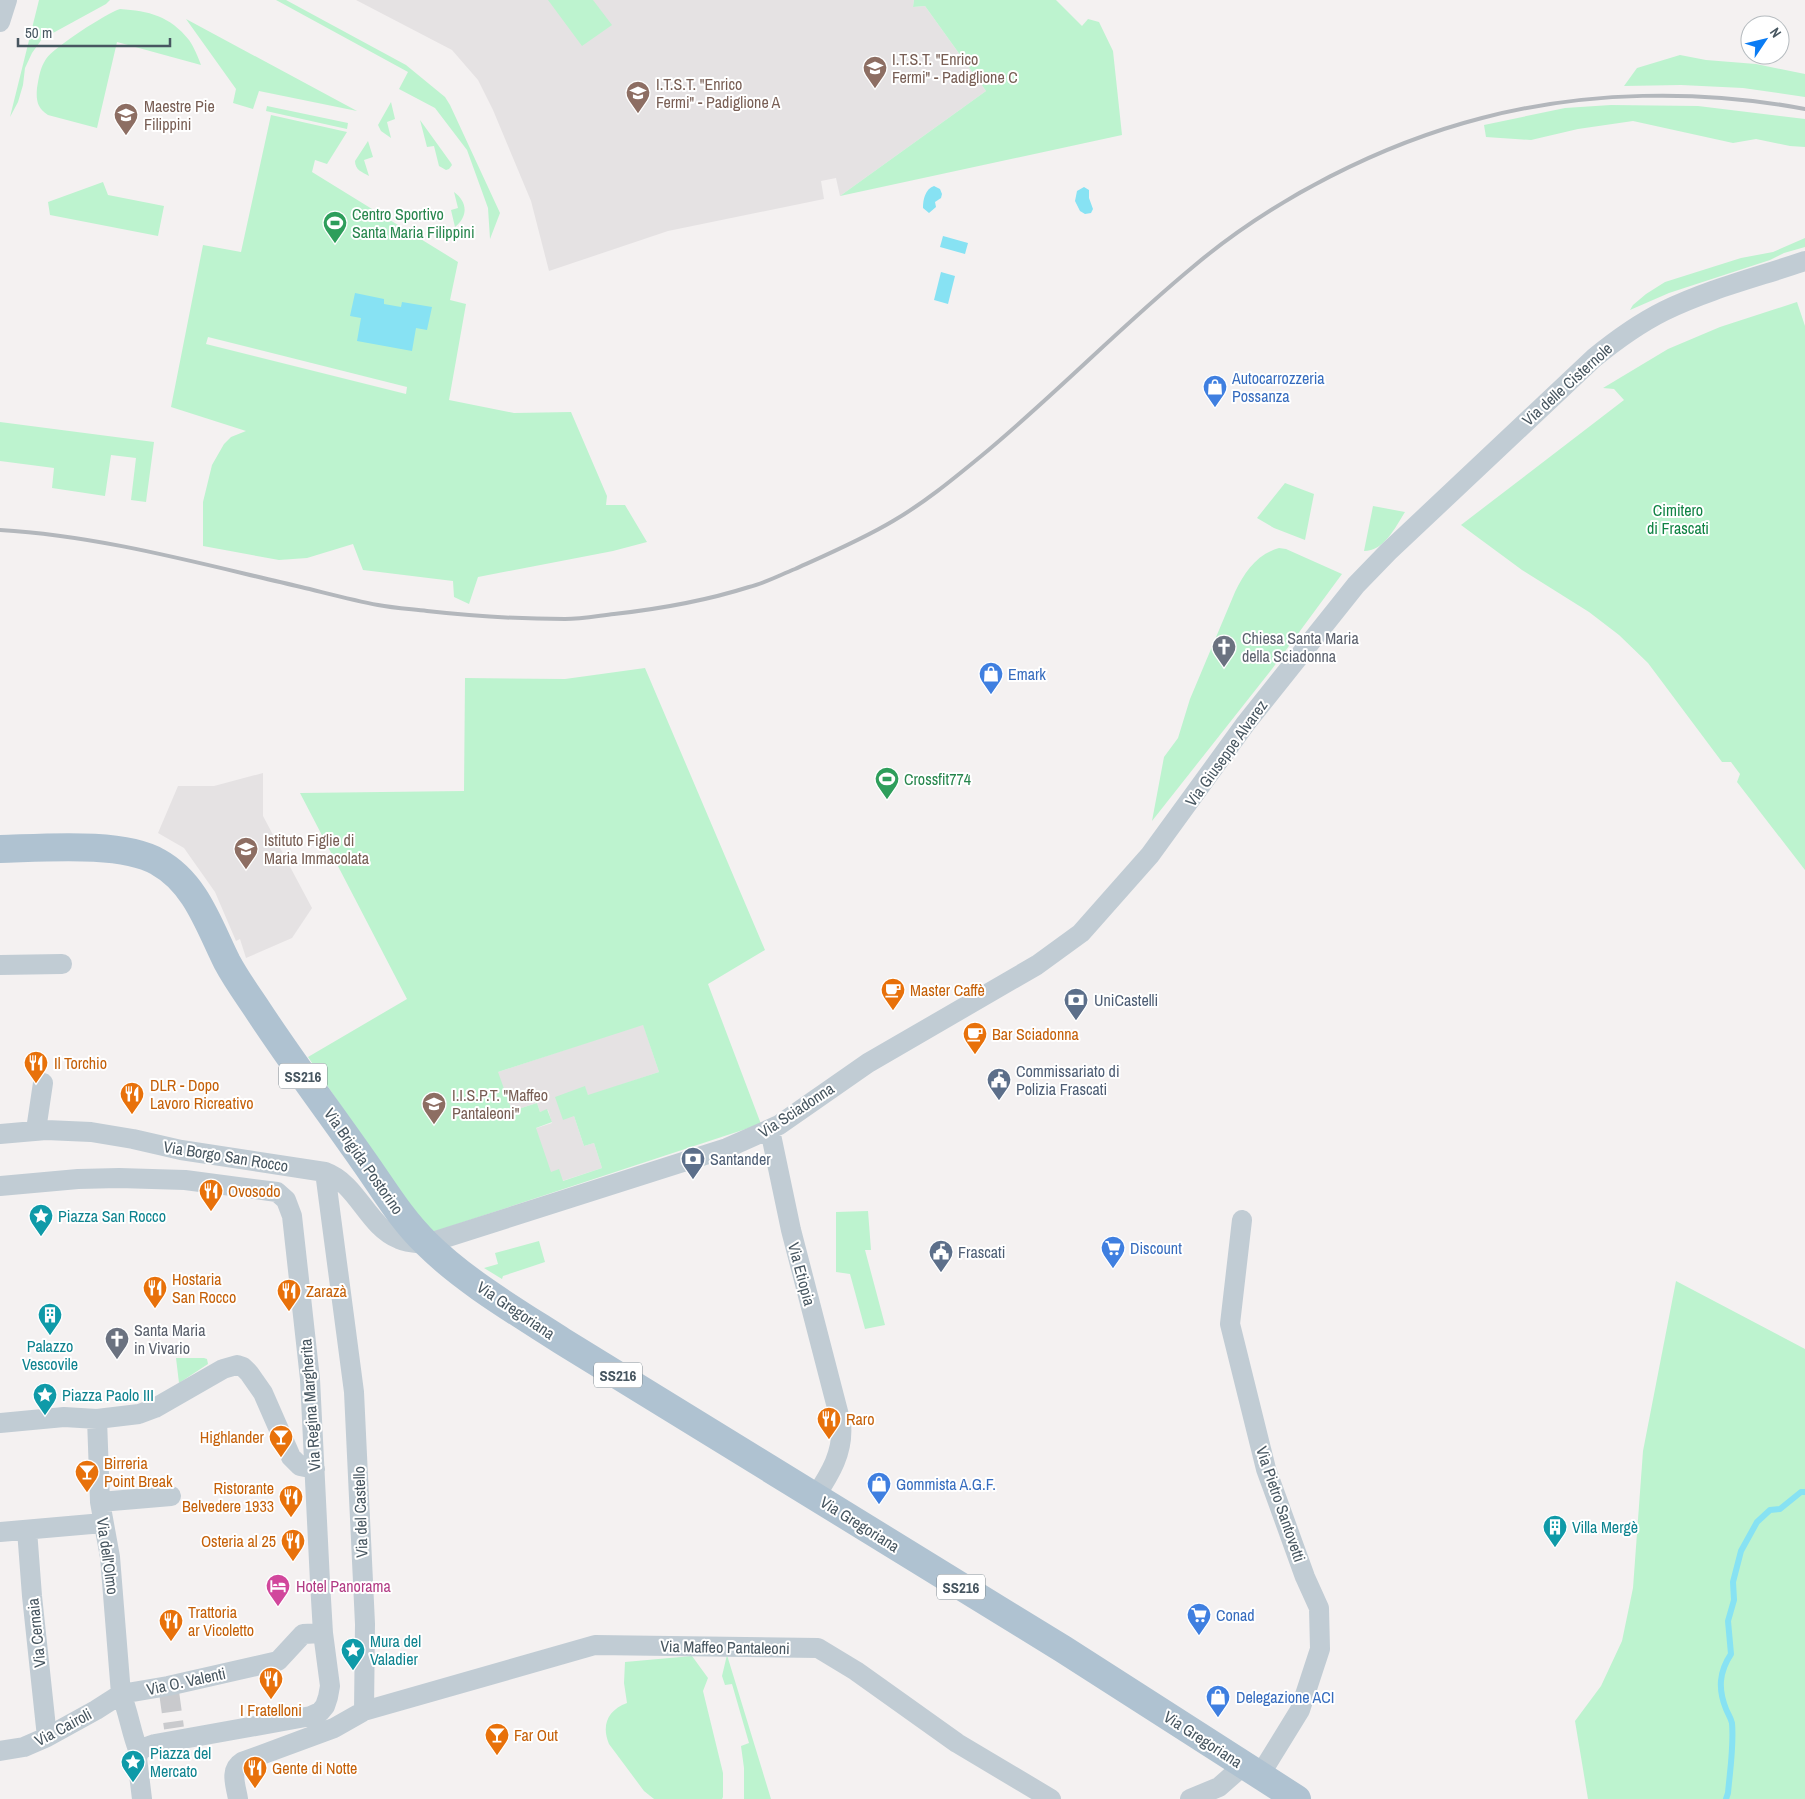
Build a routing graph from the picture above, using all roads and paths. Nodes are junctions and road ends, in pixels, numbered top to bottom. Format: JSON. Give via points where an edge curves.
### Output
{"nodes":[{"id":1,"x":7,"y":0,"type":"edge"},
{"id":2,"x":0,"y":22,"type":"edge"},
{"id":3,"x":1805,"y":261,"type":"edge"},
{"id":4,"x":1370,"y":570,"type":"joint"},
{"id":5,"x":0,"y":849,"type":"edge"},
{"id":6,"x":1081,"y":934,"type":"joint"},
{"id":7,"x":62,"y":964,"type":"dead end"},
{"id":8,"x":0,"y":965,"type":"edge"},
{"id":9,"x":43,"y":1083,"type":"dead end"},
{"id":10,"x":36,"y":1130,"type":"junction"},
{"id":11,"x":770,"y":1130,"type":"junction"},
{"id":12,"x":0,"y":1134,"type":"edge"},
{"id":13,"x":325,"y":1172,"type":"junction"},
{"id":14,"x":0,"y":1186,"type":"edge"},
{"id":15,"x":1242,"y":1220,"type":"dead end"},
{"id":16,"x":426,"y":1244,"type":"junction"},
{"id":17,"x":97,"y":1419,"type":"junction"},
{"id":18,"x":0,"y":1423,"type":"edge"},
{"id":19,"x":315,"y":1469,"type":"junction"},
{"id":20,"x":171,"y":1496,"type":"dead end"},
{"id":21,"x":815,"y":1497,"type":"junction"},
{"id":22,"x":100,"y":1502,"type":"junction"},
{"id":23,"x":103,"y":1524,"type":"junction"},
{"id":24,"x":27,"y":1530,"type":"junction"},
{"id":25,"x":0,"y":1532,"type":"edge"},
{"id":26,"x":323,"y":1633,"type":"junction"},
{"id":27,"x":122,"y":1694,"type":"junction"},
{"id":28,"x":364,"y":1711,"type":"junction"},
{"id":29,"x":47,"y":1737,"type":"junction"},
{"id":30,"x":0,"y":1751,"type":"edge"},
{"id":31,"x":139,"y":1752,"type":"junction"},
{"id":32,"x":1252,"y":1770,"type":"junction"},
{"id":33,"x":142,"y":1799,"type":"edge"},
{"id":34,"x":238,"y":1799,"type":"edge"},
{"id":35,"x":1051,"y":1799,"type":"edge"},
{"id":36,"x":1190,"y":1799,"type":"edge"},
{"id":37,"x":1297,"y":1799,"type":"edge"}],
"edges":[{"from":1,"to":2,"type":"street"},
{"from":3,"to":4,"type":"street","name":"Via delle Cisternole","via":[[1681,304],[1647,320],[1613,342],[1575,374]]},
{"from":4,"to":6,"type":"street","name":"Via Giuseppe Alvarez","via":[[1246,723],[1155,849]]},
{"from":5,"to":16,"type":"main road","name":"Via Brigida Postorino","number":"SS216","via":[[90,848],[119,851],[158,861],[183,881],[206,916],[232,971],[398,1210]]},
{"from":6,"to":11,"type":"street","name":"Via Sciadonna","via":[[1037,965],[868,1063]]},
{"from":7,"to":8,"type":"street"},
{"from":9,"to":10,"type":"street"},
{"from":10,"to":12,"type":"street","name":"Via Borgo San Rocco"},
{"from":10,"to":13,"type":"street","name":"Via Borgo San Rocco","via":[[103,1134],[181,1150]]},
{"from":11,"to":16,"type":"street","name":"Via Sciadonna","via":[[727,1148]]},
{"from":11,"to":21,"type":"street","name":"Via Etiopia","via":[[792,1238],[840,1416],[840,1449],[833,1468]]},
{"from":13,"to":16,"type":"street","name":"Via Borgo San Rocco","via":[[341,1180],[390,1233],[400,1240]]},
{"from":13,"to":28,"type":"street","name":"Via del Castello","via":[[354,1392],[365,1624]]},
{"from":14,"to":19,"type":"street","name":"Via Regina Margherita","via":[[78,1178],[134,1178],[185,1180],[277,1192],[288,1204],[292,1221],[310,1380]]},
{"from":15,"to":32,"type":"street","name":"Via Pietro Santovetti","via":[[1230,1324],[1266,1469],[1319,1608],[1320,1649],[1300,1710]]},
{"from":16,"to":21,"type":"main road","name":"Via Gregoriana","number":"SS216","via":[[524,1317]]},
{"from":17,"to":18,"type":"street","via":[[64,1417]]},
{"from":17,"to":19,"type":"street","via":[[155,1408],[223,1369],[237,1365],[243,1367],[258,1385],[292,1457],[300,1466]]},
{"from":17,"to":22,"type":"street","name":"Via dell'Olmo"},
{"from":19,"to":26,"type":"street","name":"Via Regina Margherita"},
{"from":20,"to":22,"type":"street"},
{"from":21,"to":32,"type":"main road","name":"Via Gregoriana","number":"SS216"},
{"from":22,"to":23,"type":"street","name":"Via dell'Olmo"},
{"from":23,"to":24,"type":"street"},
{"from":23,"to":27,"type":"street","name":"Via dell'Olmo","via":[[110,1557]]},
{"from":24,"to":25,"type":"street"},
{"from":24,"to":29,"type":"street","name":"Via Cernaia"},
{"from":26,"to":27,"type":"street","name":"Via O. Valenti","via":[[303,1634],[278,1661],[168,1689]]},
{"from":26,"to":31,"type":"street","name":"Via Regina Margherita","via":[[330,1686],[325,1706],[320,1712],[311,1716],[175,1734]]},
{"from":27,"to":29,"type":"street","name":"Via Cairoli"},
{"from":27,"to":31,"type":"street","name":"Via dell'Olmo"},
{"from":28,"to":34,"type":"street","via":[[334,1728],[237,1765],[234,1770]]},
{"from":28,"to":35,"type":"street","name":"Via Maffeo Pantaleoni","via":[[595,1645],[818,1648],[957,1742]]},
{"from":29,"to":30,"type":"street","name":"Via Cairoli","via":[[24,1747]]},
{"from":31,"to":33,"type":"street"},
{"from":32,"to":36,"type":"street","name":"Via Pietro Santovetti"},
{"from":32,"to":37,"type":"main road","name":"Via Gregoriana","number":"SS216"}]}
